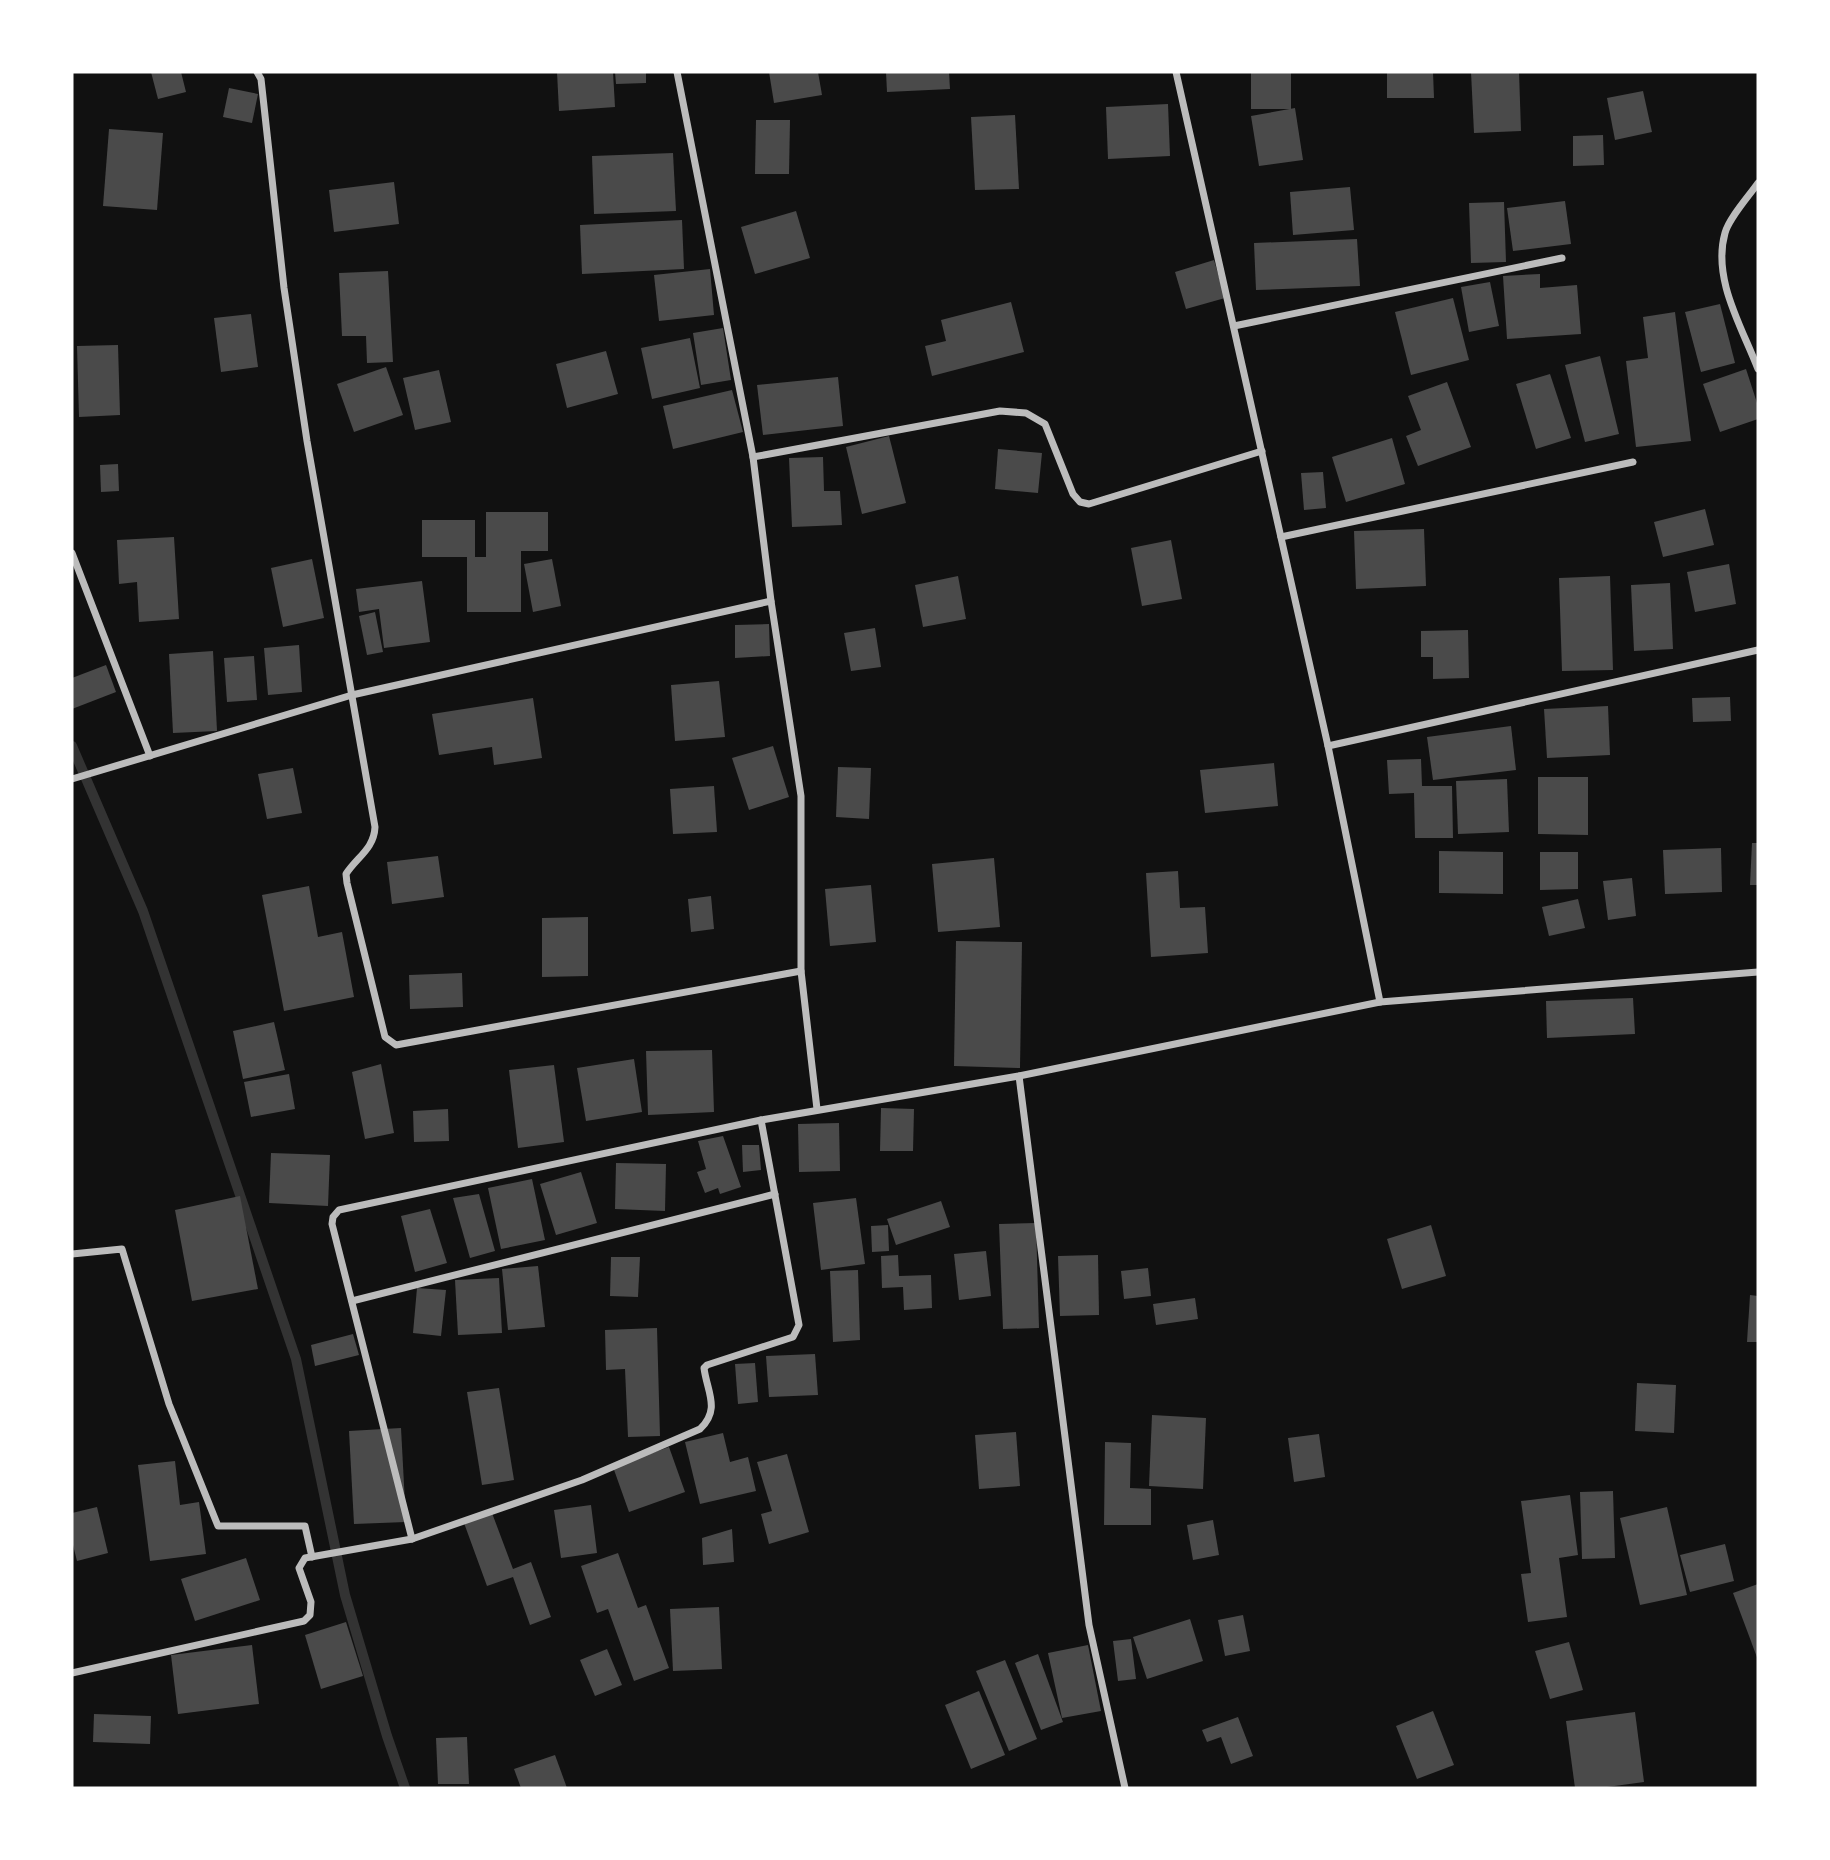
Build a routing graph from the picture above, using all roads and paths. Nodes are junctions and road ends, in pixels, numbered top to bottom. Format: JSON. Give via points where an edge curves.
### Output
{"nodes":[{"id":1,"x":257,"y":72,"type":"edge"},
{"id":2,"x":677,"y":72,"type":"edge"},
{"id":3,"x":1176,"y":72,"type":"edge"},
{"id":4,"x":1758,"y":183,"type":"edge"},
{"id":5,"x":1562,"y":258,"type":"dead end"},
{"id":6,"x":1234,"y":326,"type":"junction"},
{"id":7,"x":1758,"y":369,"type":"edge"},
{"id":8,"x":1262,"y":451,"type":"junction"},
{"id":9,"x":753,"y":457,"type":"junction"},
{"id":10,"x":1633,"y":462,"type":"dead end"},
{"id":11,"x":1281,"y":537,"type":"junction"},
{"id":12,"x":72,"y":553,"type":"edge"},
{"id":13,"x":771,"y":601,"type":"junction"},
{"id":14,"x":1758,"y":650,"type":"edge"},
{"id":15,"x":352,"y":695,"type":"junction"},
{"id":16,"x":1328,"y":746,"type":"junction"},
{"id":17,"x":150,"y":756,"type":"junction"},
{"id":18,"x":72,"y":779,"type":"edge"},
{"id":19,"x":801,"y":971,"type":"junction"},
{"id":20,"x":1758,"y":972,"type":"edge"},
{"id":21,"x":1380,"y":1002,"type":"junction"},
{"id":22,"x":1019,"y":1076,"type":"junction"},
{"id":23,"x":817,"y":1109,"type":"junction"},
{"id":24,"x":761,"y":1120,"type":"junction"},
{"id":25,"x":775,"y":1194,"type":"junction"},
{"id":26,"x":72,"y":1254,"type":"edge"},
{"id":27,"x":352,"y":1301,"type":"junction"},
{"id":28,"x":412,"y":1539,"type":"junction"},
{"id":29,"x":312,"y":1557,"type":"junction"},
{"id":30,"x":72,"y":1673,"type":"edge"},
{"id":31,"x":1125,"y":1788,"type":"edge"}],
"edges":[{"from":1,"to":15,"type":"street","via":[[307,441]]},
{"from":2,"to":9,"type":"street"},
{"from":3,"to":6,"type":"street"},
{"from":4,"to":7,"type":"street","via":[[1726,230],[1722,252],[1723,280]]},
{"from":5,"to":6,"type":"street"},
{"from":6,"to":8,"type":"street"},
{"from":8,"to":9,"type":"street","via":[[1089,504],[1073,494],[1045,424],[1026,413],[1000,411]]},
{"from":8,"to":11,"type":"street"},
{"from":9,"to":13,"type":"street"},
{"from":10,"to":11,"type":"street"},
{"from":11,"to":16,"type":"street"},
{"from":12,"to":17,"type":"street"},
{"from":13,"to":15,"type":"street"},
{"from":13,"to":19,"type":"street","via":[[801,796]]},
{"from":14,"to":16,"type":"street"},
{"from":15,"to":17,"type":"street"},
{"from":15,"to":19,"type":"street","via":[[375,827],[369,847],[346,874],[390,1043]]},
{"from":16,"to":21,"type":"street"},
{"from":17,"to":18,"type":"street"},
{"from":19,"to":23,"type":"street"},
{"from":20,"to":21,"type":"street"},
{"from":21,"to":22,"type":"street"},
{"from":22,"to":23,"type":"street"},
{"from":22,"to":31,"type":"street","via":[[1089,1625]]},
{"from":23,"to":24,"type":"street"},
{"from":24,"to":25,"type":"street"},
{"from":24,"to":27,"type":"street","via":[[339,1210],[332,1224]]},
{"from":25,"to":27,"type":"street"},
{"from":25,"to":28,"type":"street","via":[[798,1331],[793,1337],[707,1366],[704,1372],[712,1403],[708,1422],[582,1480]]},
{"from":26,"to":29,"type":"street","via":[[122,1249],[169,1404],[218,1526],[305,1526]]},
{"from":27,"to":28,"type":"street"},
{"from":28,"to":29,"type":"street"},
{"from":29,"to":30,"type":"street","via":[[305,1558],[299,1568],[311,1602],[310,1615],[304,1621]]}]}
